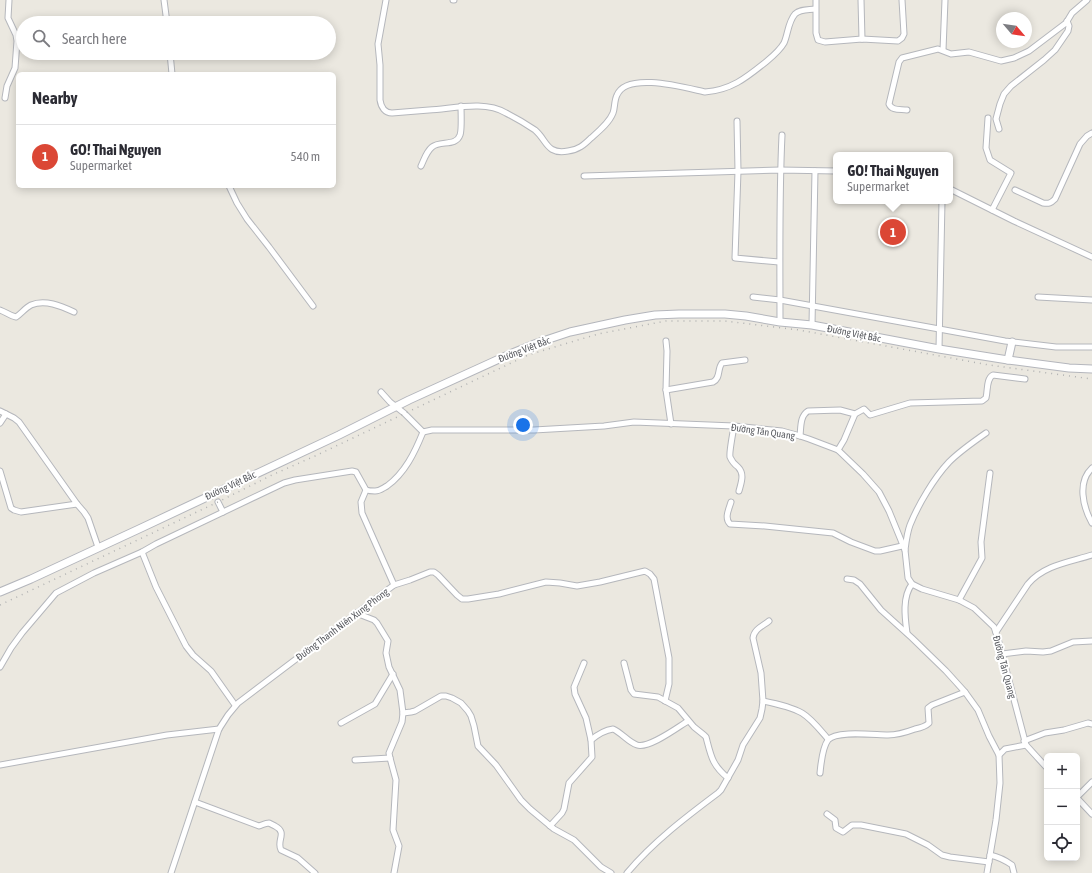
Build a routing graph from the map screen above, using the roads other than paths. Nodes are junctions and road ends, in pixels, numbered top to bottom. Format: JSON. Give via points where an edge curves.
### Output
{"nodes":[{"id":1,"x":9,"y":0,"type":"edge"},
{"id":2,"x":164,"y":0,"type":"edge"},
{"id":3,"x":386,"y":0,"type":"edge"},
{"id":4,"x":816,"y":0,"type":"edge"},
{"id":5,"x":861,"y":0,"type":"edge"},
{"id":6,"x":902,"y":0,"type":"edge"},
{"id":7,"x":945,"y":0,"type":"edge"},
{"id":8,"x":1087,"y":0,"type":"edge"},
{"id":9,"x":815,"y":9,"type":"junction"},
{"id":10,"x":166,"y":16,"type":"edge"},
{"id":11,"x":1068,"y":21,"type":"junction"},
{"id":12,"x":16,"y":35,"type":"edge"},
{"id":13,"x":862,"y":39,"type":"junction"},
{"id":14,"x":943,"y":50,"type":"junction"},
{"id":15,"x":16,"y":54,"type":"edge"},
{"id":16,"x":171,"y":60,"type":"edge"},
{"id":17,"x":172,"y":72,"type":"edge"},
{"id":18,"x":5,"y":98,"type":"dead end"},
{"id":19,"x":461,"y":106,"type":"junction"},
{"id":20,"x":907,"y":110,"type":"dead end"},
{"id":21,"x":988,"y":118,"type":"dead end"},
{"id":22,"x":737,"y":121,"type":"dead end"},
{"id":23,"x":999,"y":129,"type":"dead end"},
{"id":24,"x":1092,"y":133,"type":"edge"},
{"id":25,"x":782,"y":135,"type":"dead end"},
{"id":26,"x":421,"y":166,"type":"dead end"},
{"id":27,"x":780,"y":170,"type":"junction"},
{"id":28,"x":738,"y":171,"type":"junction"},
{"id":29,"x":815,"y":171,"type":"junction"},
{"id":30,"x":833,"y":171,"type":"edge"},
{"id":31,"x":584,"y":176,"type":"dead end"},
{"id":32,"x":230,"y":188,"type":"edge"},
{"id":33,"x":953,"y":190,"type":"edge"},
{"id":34,"x":1015,"y":190,"type":"dead end"},
{"id":35,"x":942,"y":204,"type":"edge"},
{"id":36,"x":992,"y":210,"type":"junction"},
{"id":37,"x":1092,"y":257,"type":"edge"},
{"id":38,"x":780,"y":262,"type":"junction"},
{"id":39,"x":753,"y":297,"type":"dead end"},
{"id":40,"x":1038,"y":297,"type":"dead end"},
{"id":41,"x":780,"y":300,"type":"junction"},
{"id":42,"x":1092,"y":300,"type":"edge"},
{"id":43,"x":313,"y":306,"type":"dead end"},
{"id":44,"x":813,"y":306,"type":"junction"},
{"id":45,"x":0,"y":310,"type":"edge"},
{"id":46,"x":74,"y":312,"type":"dead end"},
{"id":47,"x":780,"y":322,"type":"junction"},
{"id":48,"x":812,"y":325,"type":"junction"},
{"id":49,"x":939,"y":330,"type":"junction"},
{"id":50,"x":666,"y":341,"type":"dead end"},
{"id":51,"x":1012,"y":342,"type":"junction"},
{"id":52,"x":1092,"y":347,"type":"edge"},
{"id":53,"x":938,"y":349,"type":"junction"},
{"id":54,"x":745,"y":360,"type":"dead end"},
{"id":55,"x":1008,"y":360,"type":"junction"},
{"id":56,"x":1092,"y":369,"type":"edge"},
{"id":57,"x":1026,"y":379,"type":"dead end"},
{"id":58,"x":666,"y":390,"type":"junction"},
{"id":59,"x":381,"y":392,"type":"dead end"},
{"id":60,"x":396,"y":407,"type":"junction"},
{"id":61,"x":0,"y":411,"type":"edge"},
{"id":62,"x":6,"y":414,"type":"junction"},
{"id":63,"x":855,"y":414,"type":"junction"},
{"id":64,"x":0,"y":423,"type":"edge"},
{"id":65,"x":671,"y":424,"type":"junction"},
{"id":66,"x":734,"y":426,"type":"junction"},
{"id":67,"x":423,"y":432,"type":"junction"},
{"id":68,"x":986,"y":433,"type":"dead end"},
{"id":69,"x":800,"y":436,"type":"junction"},
{"id":70,"x":838,"y":450,"type":"junction"},
{"id":71,"x":1092,"y":468,"type":"edge"},
{"id":72,"x":0,"y":471,"type":"edge"},
{"id":73,"x":990,"y":473,"type":"dead end"},
{"id":74,"x":366,"y":490,"type":"junction"},
{"id":75,"x":739,"y":491,"type":"dead end"},
{"id":76,"x":218,"y":502,"type":"dead end"},
{"id":77,"x":731,"y":502,"type":"dead end"},
{"id":78,"x":77,"y":504,"type":"junction"},
{"id":79,"x":223,"y":512,"type":"junction"},
{"id":80,"x":1092,"y":523,"type":"edge"},
{"id":81,"x":98,"y":547,"type":"junction"},
{"id":82,"x":904,"y":548,"type":"junction"},
{"id":83,"x":142,"y":552,"type":"junction"},
{"id":84,"x":1092,"y":555,"type":"edge"},
{"id":85,"x":847,"y":579,"type":"dead end"},
{"id":86,"x":912,"y":584,"type":"junction"},
{"id":87,"x":394,"y":585,"type":"junction"},
{"id":88,"x":0,"y":592,"type":"edge"},
{"id":89,"x":959,"y":600,"type":"junction"},
{"id":90,"x":356,"y":613,"type":"junction"},
{"id":91,"x":769,"y":621,"type":"dead end"},
{"id":92,"x":996,"y":632,"type":"junction"},
{"id":93,"x":907,"y":633,"type":"junction"},
{"id":94,"x":1092,"y":641,"type":"edge"},
{"id":95,"x":1002,"y":654,"type":"junction"},
{"id":96,"x":584,"y":663,"type":"dead end"},
{"id":97,"x":624,"y":663,"type":"dead end"},
{"id":98,"x":0,"y":667,"type":"edge"},
{"id":99,"x":393,"y":674,"type":"junction"},
{"id":100,"x":965,"y":692,"type":"junction"},
{"id":101,"x":665,"y":701,"type":"junction"},
{"id":102,"x":763,"y":701,"type":"junction"},
{"id":103,"x":235,"y":706,"type":"junction"},
{"id":104,"x":403,"y":713,"type":"junction"},
{"id":105,"x":688,"y":721,"type":"junction"},
{"id":106,"x":341,"y":723,"type":"dead end"},
{"id":107,"x":1092,"y":724,"type":"edge"},
{"id":108,"x":219,"y":729,"type":"junction"},
{"id":109,"x":828,"y":739,"type":"junction"},
{"id":110,"x":591,"y":740,"type":"junction"},
{"id":111,"x":1025,"y":743,"type":"junction"},
{"id":112,"x":999,"y":756,"type":"junction"},
{"id":113,"x":390,"y":758,"type":"junction"},
{"id":114,"x":355,"y":760,"type":"dead end"},
{"id":115,"x":0,"y":764,"type":"edge"},
{"id":116,"x":1044,"y":765,"type":"edge"},
{"id":117,"x":820,"y":773,"type":"dead end"},
{"id":118,"x":728,"y":778,"type":"junction"},
{"id":119,"x":1092,"y":782,"type":"edge"},
{"id":120,"x":1080,"y":794,"type":"edge"},
{"id":121,"x":1080,"y":800,"type":"edge"},
{"id":122,"x":194,"y":802,"type":"junction"},
{"id":123,"x":827,"y":814,"type":"dead end"},
{"id":124,"x":1092,"y":814,"type":"edge"},
{"id":125,"x":550,"y":826,"type":"junction"},
{"id":126,"x":990,"y":855,"type":"junction"},
{"id":127,"x":989,"y":862,"type":"junction"},
{"id":128,"x":171,"y":873,"type":"edge"},
{"id":129,"x":315,"y":873,"type":"edge"},
{"id":130,"x":394,"y":873,"type":"edge"},
{"id":131,"x":612,"y":873,"type":"edge"},
{"id":132,"x":627,"y":873,"type":"edge"},
{"id":133,"x":988,"y":873,"type":"edge"},
{"id":134,"x":1014,"y":873,"type":"edge"}],
"edges":[{"from":1,"to":12,"type":"street","via":[[8,18]]},
{"from":2,"to":10,"type":"street"},
{"from":3,"to":19,"type":"street","via":[[378,44],[380,100],[383,109],[392,113]]},
{"from":4,"to":9,"type":"street"},
{"from":5,"to":13,"type":"street"},
{"from":6,"to":13,"type":"street","via":[[902,38],[898,41]]},
{"from":7,"to":14,"type":"street"},
{"from":8,"to":11,"type":"street","via":[[1072,13]]},
{"from":9,"to":13,"type":"street","via":[[818,40],[825,42]]},
{"from":9,"to":19,"type":"street","via":[[796,14],[784,43],[775,53],[746,78],[722,90],[705,92],[659,82],[626,86],[618,93],[612,114],[602,128],[581,147],[567,152],[550,148],[535,131],[504,112],[486,107]]},
{"from":11,"to":14,"type":"street","via":[[1050,36],[1014,58],[1001,61],[969,52],[951,54]]},
{"from":11,"to":23,"type":"street","via":[[1068,31],[1056,50],[1004,94],[996,119]]},
{"from":14,"to":20,"type":"street","via":[[934,49],[900,59],[890,107]]},
{"from":15,"to":18,"type":"street","via":[[15,68]]},
{"from":16,"to":17,"type":"street"},
{"from":19,"to":26,"type":"street","via":[[459,137],[454,141],[433,146]]},
{"from":21,"to":36,"type":"street","via":[[986,148],[990,160],[1011,172]]},
{"from":22,"to":28,"type":"street"},
{"from":24,"to":34,"type":"street","via":[[1080,144],[1052,202],[1043,203]]},
{"from":25,"to":27,"type":"street"},
{"from":27,"to":28,"type":"street"},
{"from":27,"to":29,"type":"street"},
{"from":27,"to":38,"type":"street"},
{"from":28,"to":31,"type":"street"},
{"from":28,"to":38,"type":"street","via":[[735,258]]},
{"from":29,"to":30,"type":"street"},
{"from":29,"to":44,"type":"street"},
{"from":32,"to":43,"type":"street","via":[[247,219]]},
{"from":33,"to":36,"type":"street"},
{"from":35,"to":49,"type":"street"},
{"from":36,"to":37,"type":"street"},
{"from":38,"to":41,"type":"street"},
{"from":39,"to":41,"type":"street"},
{"from":40,"to":42,"type":"street"},
{"from":41,"to":44,"type":"street"},
{"from":41,"to":47,"type":"street"},
{"from":44,"to":48,"type":"street"},
{"from":44,"to":49,"type":"street"},
{"from":45,"to":46,"type":"street","via":[[16,317],[30,306],[47,303]]},
{"from":47,"to":48,"type":"main road","name":"Đường Việt Bắc"},
{"from":47,"to":60,"type":"main road","name":"Đường Việt Bắc","via":[[725,314],[679,314],[655,315],[600,325],[537,343]]},
{"from":48,"to":53,"type":"main road","name":"Đường Việt Bắc"},
{"from":49,"to":51,"type":"street"},
{"from":49,"to":53,"type":"street"},
{"from":50,"to":58,"type":"street"},
{"from":51,"to":52,"type":"street","via":[[1056,347]]},
{"from":51,"to":55,"type":"main road"},
{"from":53,"to":55,"type":"main road","name":"Đường Việt Bắc"},
{"from":54,"to":58,"type":"street","via":[[722,363],[716,381]]},
{"from":55,"to":56,"type":"main road","name":"Đường Việt Bắc"},
{"from":57,"to":63,"type":"street","via":[[993,375],[989,380],[986,398],[982,400],[913,402],[870,415],[864,409]]},
{"from":58,"to":65,"type":"street"},
{"from":59,"to":60,"type":"street"},
{"from":60,"to":67,"type":"street"},
{"from":60,"to":81,"type":"main road","name":"Đường Việt Bắc"},
{"from":61,"to":62,"type":"street"},
{"from":62,"to":64,"type":"street"},
{"from":62,"to":78,"type":"street","via":[[19,422]]},
{"from":63,"to":69,"type":"street","via":[[840,410],[808,411],[802,417]]},
{"from":63,"to":70,"type":"street"},
{"from":65,"to":66,"type":"street","name":"Đường Tân Quang"},
{"from":65,"to":67,"type":"street","name":"Đường Tân Quang","via":[[630,422],[609,426],[534,430]]},
{"from":66,"to":69,"type":"street","name":"Đường Tân Quang"},
{"from":66,"to":75,"type":"street","via":[[730,456],[742,474]]},
{"from":67,"to":74,"type":"street","via":[[407,465],[395,480],[381,490]]},
{"from":68,"to":82,"type":"street","via":[[949,462],[935,479],[910,526]]},
{"from":69,"to":70,"type":"street","name":"Đường Tân Quang"},
{"from":70,"to":82,"type":"street","name":"Đường Tân Quang","via":[[879,492]]},
{"from":71,"to":80,"type":"street","via":[[1083,486],[1086,509]]},
{"from":72,"to":78,"type":"street","via":[[11,508],[14,510],[21,512]]},
{"from":73,"to":89,"type":"street","via":[[980,542],[982,558]]},
{"from":74,"to":79,"type":"street","via":[[356,472],[352,471],[289,482]]},
{"from":74,"to":87,"type":"street","name":"Đường Thanh Niên Xung Phong","via":[[361,502],[362,513]]},
{"from":76,"to":79,"type":"street"},
{"from":77,"to":82,"type":"street","via":[[727,519],[730,524],[833,533],[875,551]]},
{"from":78,"to":81,"type":"street","via":[[87,515]]},
{"from":79,"to":83,"type":"street"},
{"from":81,"to":88,"type":"main road","name":"Đường Việt Bắc"},
{"from":82,"to":86,"type":"street","name":"Đường Tân Quang","via":[[908,578]]},
{"from":83,"to":98,"type":"street","via":[[56,593],[22,633]]},
{"from":83,"to":103,"type":"street","via":[[156,587],[186,646],[211,671]]},
{"from":84,"to":92,"type":"street","via":[[1055,566],[1033,577]]},
{"from":85,"to":93,"type":"street","via":[[860,584],[881,610]]},
{"from":86,"to":89,"type":"street","name":"Đường Tân Quang"},
{"from":86,"to":93,"type":"street","via":[[906,595]]},
{"from":87,"to":90,"type":"street","name":"Đường Thanh Niên Xung Phong"},
{"from":87,"to":101,"type":"street","via":[[434,572],[457,595],[468,599],[546,582],[577,586],[645,571],[654,580],[669,658],[669,684]]},
{"from":89,"to":92,"type":"street","name":"Đường Tân Quang","via":[[974,608]]},
{"from":90,"to":99,"type":"street","via":[[374,620],[388,641],[386,653]]},
{"from":90,"to":103,"type":"street","name":"Đường Thanh Niên Xung Phong"},
{"from":91,"to":102,"type":"street","via":[[756,630],[753,638],[761,673]]},
{"from":92,"to":95,"type":"street","name":"Đường Tân Quang"},
{"from":93,"to":100,"type":"street"},
{"from":94,"to":95,"type":"street","via":[[1081,640],[1043,652]]},
{"from":95,"to":111,"type":"street","name":"Đường Tân Quang"},
{"from":96,"to":110,"type":"street","via":[[574,687]]},
{"from":97,"to":101,"type":"street","via":[[634,694],[656,696]]},
{"from":99,"to":104,"type":"street","via":[[400,690]]},
{"from":99,"to":106,"type":"street","via":[[375,704]]},
{"from":100,"to":109,"type":"street","via":[[928,708],[929,722],[921,728],[889,735],[851,734]]},
{"from":100,"to":112,"type":"street","via":[[978,710]]},
{"from":101,"to":105,"type":"street","via":[[678,708]]},
{"from":102,"to":109,"type":"street","via":[[802,713]]},
{"from":102,"to":118,"type":"street","via":[[760,718],[743,745]]},
{"from":103,"to":108,"type":"street","name":"Đường Thanh Niên Xung Phong"},
{"from":104,"to":113,"type":"street","via":[[402,722],[389,753]]},
{"from":104,"to":125,"type":"street","via":[[415,711],[441,696],[461,703],[471,716],[478,746],[496,765],[521,800]]},
{"from":105,"to":110,"type":"street","via":[[664,737],[642,746],[613,729]]},
{"from":105,"to":118,"type":"street","via":[[704,735],[711,759]]},
{"from":107,"to":111,"type":"street","via":[[1045,733]]},
{"from":108,"to":115,"type":"street","via":[[167,735]]},
{"from":108,"to":122,"type":"street","name":"Đường Thanh Niên Xung Phong"},
{"from":109,"to":117,"type":"street"},
{"from":110,"to":125,"type":"street","via":[[592,757],[569,783],[564,809]]},
{"from":111,"to":112,"type":"street","via":[[1004,749]]},
{"from":111,"to":116,"type":"street","name":"Đường Tân Quang"},
{"from":112,"to":126,"type":"street","via":[[1000,783],[995,835]]},
{"from":113,"to":114,"type":"street"},
{"from":113,"to":130,"type":"street","via":[[396,780],[393,830],[399,846]]},
{"from":118,"to":132,"type":"street","via":[[718,793],[658,841]]},
{"from":119,"to":120,"type":"street"},
{"from":121,"to":124,"type":"street"},
{"from":122,"to":128,"type":"street","name":"Đường Thanh Niên Xung Phong"},
{"from":122,"to":129,"type":"street","via":[[259,826],[268,823],[279,828],[282,833],[281,850],[298,858]]},
{"from":123,"to":127,"type":"street","via":[[835,820],[836,828],[843,832],[852,826],[860,825],[906,834],[942,855]]},
{"from":125,"to":131,"type":"street","via":[[574,840],[601,867]]},
{"from":126,"to":127,"type":"street"},
{"from":126,"to":134,"type":"street","via":[[1012,865]]},
{"from":127,"to":133,"type":"street"}]}
